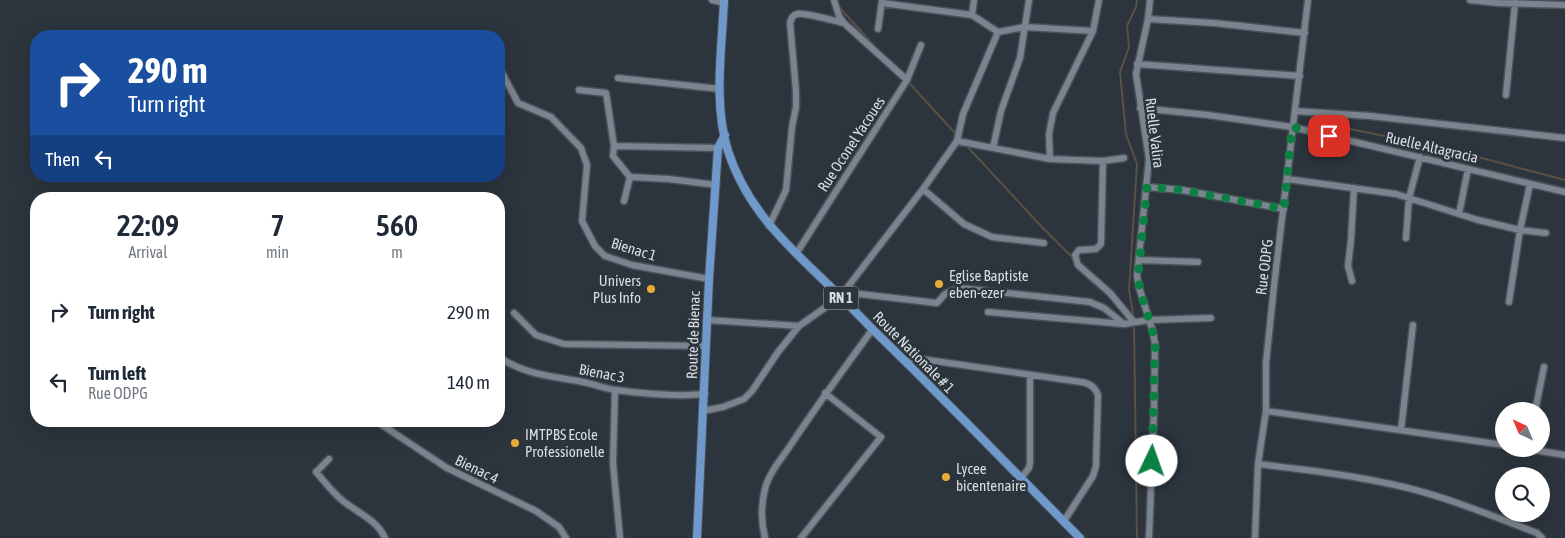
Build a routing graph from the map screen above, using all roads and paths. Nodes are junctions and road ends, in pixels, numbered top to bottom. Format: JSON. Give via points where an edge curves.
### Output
{"nodes":[{"id":1,"x":712,"y":0,"type":"edge"},
{"id":2,"x":834,"y":0,"type":"edge"},
{"id":3,"x":974,"y":0,"type":"edge"},
{"id":4,"x":1029,"y":0,"type":"edge"},
{"id":5,"x":1099,"y":0,"type":"edge"},
{"id":6,"x":1150,"y":0,"type":"edge"},
{"id":7,"x":1308,"y":0,"type":"edge"},
{"id":8,"x":1470,"y":0,"type":"edge"},
{"id":9,"x":724,"y":2,"type":"edge"},
{"id":10,"x":882,"y":2,"type":"edge"},
{"id":11,"x":1515,"y":3,"type":"junction"},
{"id":12,"x":1565,"y":5,"type":"edge"},
{"id":13,"x":972,"y":15,"type":"junction"},
{"id":14,"x":1148,"y":20,"type":"junction"},
{"id":15,"x":844,"y":23,"type":"junction"},
{"id":16,"x":1025,"y":27,"type":"junction"},
{"id":17,"x":878,"y":29,"type":"dead end"},
{"id":18,"x":1093,"y":31,"type":"junction"},
{"id":19,"x":998,"y":32,"type":"junction"},
{"id":20,"x":1305,"y":33,"type":"junction"},
{"id":21,"x":921,"y":45,"type":"dead end"},
{"id":22,"x":1137,"y":64,"type":"junction"},
{"id":23,"x":1300,"y":76,"type":"junction"},
{"id":24,"x":505,"y":78,"type":"edge"},
{"id":25,"x":618,"y":78,"type":"dead end"},
{"id":26,"x":907,"y":80,"type":"junction"},
{"id":27,"x":720,"y":89,"type":"junction"},
{"id":28,"x":579,"y":90,"type":"dead end"},
{"id":29,"x":1506,"y":94,"type":"dead end"},
{"id":30,"x":1140,"y":108,"type":"junction"},
{"id":31,"x":1295,"y":111,"type":"junction"},
{"id":32,"x":1292,"y":127,"type":"junction"},
{"id":33,"x":725,"y":135,"type":"junction"},
{"id":34,"x":1565,"y":138,"type":"edge"},
{"id":35,"x":957,"y":140,"type":"junction"},
{"id":36,"x":614,"y":146,"type":"junction"},
{"id":37,"x":718,"y":148,"type":"junction"},
{"id":38,"x":993,"y":148,"type":"junction"},
{"id":39,"x":1420,"y":157,"type":"junction"},
{"id":40,"x":1124,"y":158,"type":"dead end"},
{"id":41,"x":1050,"y":159,"type":"junction"},
{"id":42,"x":1103,"y":161,"type":"junction"},
{"id":43,"x":1468,"y":169,"type":"junction"},
{"id":44,"x":630,"y":177,"type":"junction"},
{"id":45,"x":1287,"y":179,"type":"junction"},
{"id":46,"x":1530,"y":184,"type":"junction"},
{"id":47,"x":716,"y":185,"type":"junction"},
{"id":48,"x":1147,"y":187,"type":"junction"},
{"id":49,"x":1354,"y":188,"type":"junction"},
{"id":50,"x":923,"y":189,"type":"junction"},
{"id":51,"x":1565,"y":192,"type":"edge"},
{"id":52,"x":1409,"y":198,"type":"junction"},
{"id":53,"x":624,"y":200,"type":"dead end"},
{"id":54,"x":1284,"y":209,"type":"junction"},
{"id":55,"x":1459,"y":214,"type":"junction"},
{"id":56,"x":770,"y":226,"type":"junction"},
{"id":57,"x":1520,"y":230,"type":"junction"},
{"id":58,"x":1546,"y":233,"type":"dead end"},
{"id":59,"x":1406,"y":238,"type":"dead end"},
{"id":60,"x":1044,"y":242,"type":"dead end"},
{"id":61,"x":796,"y":254,"type":"junction"},
{"id":62,"x":1140,"y":260,"type":"junction"},
{"id":63,"x":1198,"y":262,"type":"dead end"},
{"id":64,"x":709,"y":279,"type":"junction"},
{"id":65,"x":1352,"y":281,"type":"dead end"},
{"id":66,"x":840,"y":297,"type":"junction"},
{"id":67,"x":1509,"y":302,"type":"dead end"},
{"id":68,"x":988,"y":312,"type":"dead end"},
{"id":69,"x":514,"y":313,"type":"dead end"},
{"id":70,"x":1211,"y":318,"type":"dead end"},
{"id":71,"x":706,"y":320,"type":"junction"},
{"id":72,"x":1149,"y":320,"type":"junction"},
{"id":73,"x":1134,"y":322,"type":"junction"},
{"id":74,"x":1124,"y":324,"type":"junction"},
{"id":75,"x":1413,"y":325,"type":"dead end"},
{"id":76,"x":799,"y":326,"type":"junction"},
{"id":77,"x":872,"y":330,"type":"junction"},
{"id":78,"x":705,"y":346,"type":"junction"},
{"id":79,"x":505,"y":361,"type":"edge"},
{"id":80,"x":906,"y":362,"type":"junction"},
{"id":81,"x":1544,"y":367,"type":"dead end"},
{"id":82,"x":1030,"y":374,"type":"junction"},
{"id":83,"x":615,"y":390,"type":"junction"},
{"id":84,"x":826,"y":393,"type":"junction"},
{"id":85,"x":705,"y":394,"type":"junction"},
{"id":86,"x":1537,"y":402,"type":"edge"},
{"id":87,"x":702,"y":411,"type":"junction"},
{"id":88,"x":1266,"y":411,"type":"junction"},
{"id":89,"x":385,"y":427,"type":"edge"},
{"id":90,"x":1401,"y":430,"type":"junction"},
{"id":91,"x":1495,"y":444,"type":"edge"},
{"id":92,"x":1550,"y":453,"type":"edge"},
{"id":93,"x":1565,"y":455,"type":"edge"},
{"id":94,"x":329,"y":459,"type":"dead end"},
{"id":95,"x":1258,"y":464,"type":"junction"},
{"id":96,"x":1021,"y":478,"type":"junction"},
{"id":97,"x":1064,"y":521,"type":"junction"},
{"id":98,"x":385,"y":538,"type":"edge"},
{"id":99,"x":566,"y":538,"type":"edge"},
{"id":100,"x":620,"y":538,"type":"edge"},
{"id":101,"x":697,"y":538,"type":"edge"},
{"id":102,"x":765,"y":538,"type":"edge"},
{"id":103,"x":801,"y":538,"type":"edge"},
{"id":104,"x":1080,"y":538,"type":"edge"},
{"id":105,"x":1149,"y":538,"type":"edge"},
{"id":106,"x":1255,"y":538,"type":"edge"},
{"id":107,"x":1542,"y":538,"type":"edge"}],
"edges":[{"from":1,"to":9,"type":"street"},
{"from":2,"to":15,"type":"street"},
{"from":3,"to":13,"type":"street"},
{"from":4,"to":16,"type":"street"},
{"from":5,"to":18,"type":"street"},
{"from":6,"to":14,"type":"street","name":"Ruelle Valira"},
{"from":7,"to":20,"type":"street","name":"Rue ODPG"},
{"from":8,"to":11,"type":"street"},
{"from":9,"to":27,"type":"main road","name":"Route Nationale # 1","number":"RN 1"},
{"from":10,"to":13,"type":"street"},
{"from":10,"to":17,"type":"street"},
{"from":11,"to":12,"type":"street"},
{"from":11,"to":29,"type":"street"},
{"from":13,"to":19,"type":"street"},
{"from":14,"to":20,"type":"street"},
{"from":14,"to":22,"type":"street","name":"Ruelle Valira"},
{"from":15,"to":26,"type":"street"},
{"from":15,"to":56,"type":"street","via":[[802,14],[791,18],[796,107],[786,190]]},
{"from":16,"to":18,"type":"street"},
{"from":16,"to":19,"type":"street"},
{"from":16,"to":38,"type":"street","via":[[1020,58],[1001,111]]},
{"from":18,"to":41,"type":"street","via":[[1053,113],[1049,134]]},
{"from":19,"to":35,"type":"street","via":[[963,114]]},
{"from":20,"to":23,"type":"street","name":"Rue ODPG"},
{"from":21,"to":26,"type":"street","name":"Rue Oconel Yacoues"},
{"from":22,"to":23,"type":"street"},
{"from":22,"to":30,"type":"street","name":"Ruelle Valira"},
{"from":23,"to":31,"type":"street","name":"Rue ODPG"},
{"from":24,"to":64,"type":"street","name":"Bienac 1","via":[[518,103],[551,117],[581,148],[587,165],[582,221],[595,246],[605,256],[632,265]]},
{"from":25,"to":27,"type":"street"},
{"from":26,"to":61,"type":"street","name":"Rue Oconel Yacoues"},
{"from":27,"to":33,"type":"main road","name":"Route Nationale # 1","number":"RN 1"},
{"from":28,"to":36,"type":"street","via":[[606,93]]},
{"from":30,"to":32,"type":"street","name":"Ruelle Altagracia"},
{"from":30,"to":48,"type":"street","name":"Ruelle Valira","via":[[1149,159]]},
{"from":31,"to":32,"type":"street","name":"Rue ODPG"},
{"from":31,"to":34,"type":"street"},
{"from":32,"to":39,"type":"street","name":"Ruelle Altagracia"},
{"from":32,"to":45,"type":"street","name":"Rue ODPG"},
{"from":33,"to":37,"type":"main road","name":"Route de Bienac"},
{"from":33,"to":56,"type":"main road","name":"Route Nationale # 1","number":"RN 1","via":[[735,168],[758,212]]},
{"from":35,"to":38,"type":"street"},
{"from":35,"to":50,"type":"street"},
{"from":36,"to":37,"type":"street"},
{"from":36,"to":44,"type":"street","via":[[613,156]]},
{"from":37,"to":47,"type":"main road","name":"Route de Bienac"},
{"from":38,"to":41,"type":"street"},
{"from":39,"to":43,"type":"street","name":"Ruelle Altagracia"},
{"from":39,"to":52,"type":"street"},
{"from":40,"to":42,"type":"street"},
{"from":41,"to":42,"type":"street"},
{"from":42,"to":73,"type":"street","via":[[1101,244],[1096,249],[1079,250],[1075,258],[1078,265],[1110,293]]},
{"from":43,"to":46,"type":"street","name":"Ruelle Altagracia"},
{"from":43,"to":55,"type":"street"},
{"from":44,"to":47,"type":"street"},
{"from":44,"to":53,"type":"street"},
{"from":45,"to":49,"type":"street"},
{"from":45,"to":54,"type":"street","name":"Rue ODPG"},
{"from":46,"to":51,"type":"street","name":"Ruelle Altagracia"},
{"from":46,"to":57,"type":"street"},
{"from":47,"to":64,"type":"main road","name":"Route de Bienac"},
{"from":48,"to":54,"type":"street","via":[[1182,190]]},
{"from":48,"to":62,"type":"street","name":"Ruelle Valira"},
{"from":49,"to":52,"type":"street"},
{"from":49,"to":65,"type":"street","via":[[1348,266]]},
{"from":50,"to":60,"type":"street","via":[[964,224],[992,237]]},
{"from":50,"to":66,"type":"street"},
{"from":52,"to":55,"type":"street"},
{"from":52,"to":59,"type":"street"},
{"from":54,"to":88,"type":"street","name":"Rue ODPG","via":[[1266,363]]},
{"from":55,"to":57,"type":"street"},
{"from":56,"to":61,"type":"main road","name":"Route Nationale # 1","number":"RN 1"},
{"from":57,"to":58,"type":"street"},
{"from":57,"to":67,"type":"street"},
{"from":61,"to":66,"type":"main road","name":"Route Nationale # 1","number":"RN 1"},
{"from":62,"to":63,"type":"street"},
{"from":62,"to":72,"type":"street","name":"Ruelle Valira","via":[[1139,286]]},
{"from":64,"to":71,"type":"main road","name":"Route de Bienac"},
{"from":66,"to":74,"type":"street","via":[[860,294],[937,303],[945,294],[959,288],[1090,302],[1104,308]]},
{"from":66,"to":76,"type":"street"},
{"from":66,"to":77,"type":"main road","name":"Route Nationale # 1","number":"RN 1"},
{"from":68,"to":74,"type":"street"},
{"from":69,"to":78,"type":"street","via":[[536,335],[564,344]]},
{"from":70,"to":72,"type":"street"},
{"from":71,"to":76,"type":"street"},
{"from":71,"to":78,"type":"main road","name":"Route de Bienac"},
{"from":72,"to":73,"type":"street"},
{"from":72,"to":105,"type":"street","name":"Ruelle Valira","via":[[1155,344]]},
{"from":73,"to":74,"type":"street"},
{"from":75,"to":90,"type":"street"},
{"from":76,"to":87,"type":"street","via":[[744,399]]},
{"from":77,"to":80,"type":"main road","name":"Route Nationale # 1","number":"RN 1"},
{"from":77,"to":84,"type":"street"},
{"from":78,"to":85,"type":"main road","name":"Route de Bienac"},
{"from":79,"to":83,"type":"street","name":"Bienac 3","via":[[537,374]]},
{"from":80,"to":82,"type":"street","via":[[914,358]]},
{"from":80,"to":96,"type":"main road","name":"Route Nationale # 1","number":"RN 1"},
{"from":81,"to":86,"type":"street"},
{"from":82,"to":96,"type":"street","via":[[1030,463]]},
{"from":82,"to":97,"type":"street","via":[[1086,383],[1098,395],[1096,466]]},
{"from":83,"to":85,"type":"street","name":"Bienac 3","via":[[685,396]]},
{"from":83,"to":100,"type":"street","via":[[613,463]]},
{"from":84,"to":102,"type":"street","via":[[765,487],[762,526]]},
{"from":84,"to":103,"type":"street","via":[[881,437]]},
{"from":85,"to":87,"type":"main road","name":"Route de Bienac"},
{"from":87,"to":101,"type":"main road","name":"Route de Bienac"},
{"from":88,"to":90,"type":"street"},
{"from":88,"to":95,"type":"street","name":"Rue ODPG"},
{"from":89,"to":99,"type":"street","name":"Bienac 4","via":[[447,468],[536,511],[559,527]]},
{"from":90,"to":91,"type":"street"},
{"from":92,"to":93,"type":"street"},
{"from":94,"to":98,"type":"street","via":[[316,472],[342,501],[366,516]]},
{"from":95,"to":106,"type":"street","name":"Rue ODPG"},
{"from":95,"to":107,"type":"street","via":[[1339,474],[1410,489],[1537,533]]},
{"from":96,"to":97,"type":"main road","name":"Route Nationale # 1","number":"RN 1"},
{"from":97,"to":104,"type":"main road","name":"Route Nationale # 1","number":"RN 1"}]}
